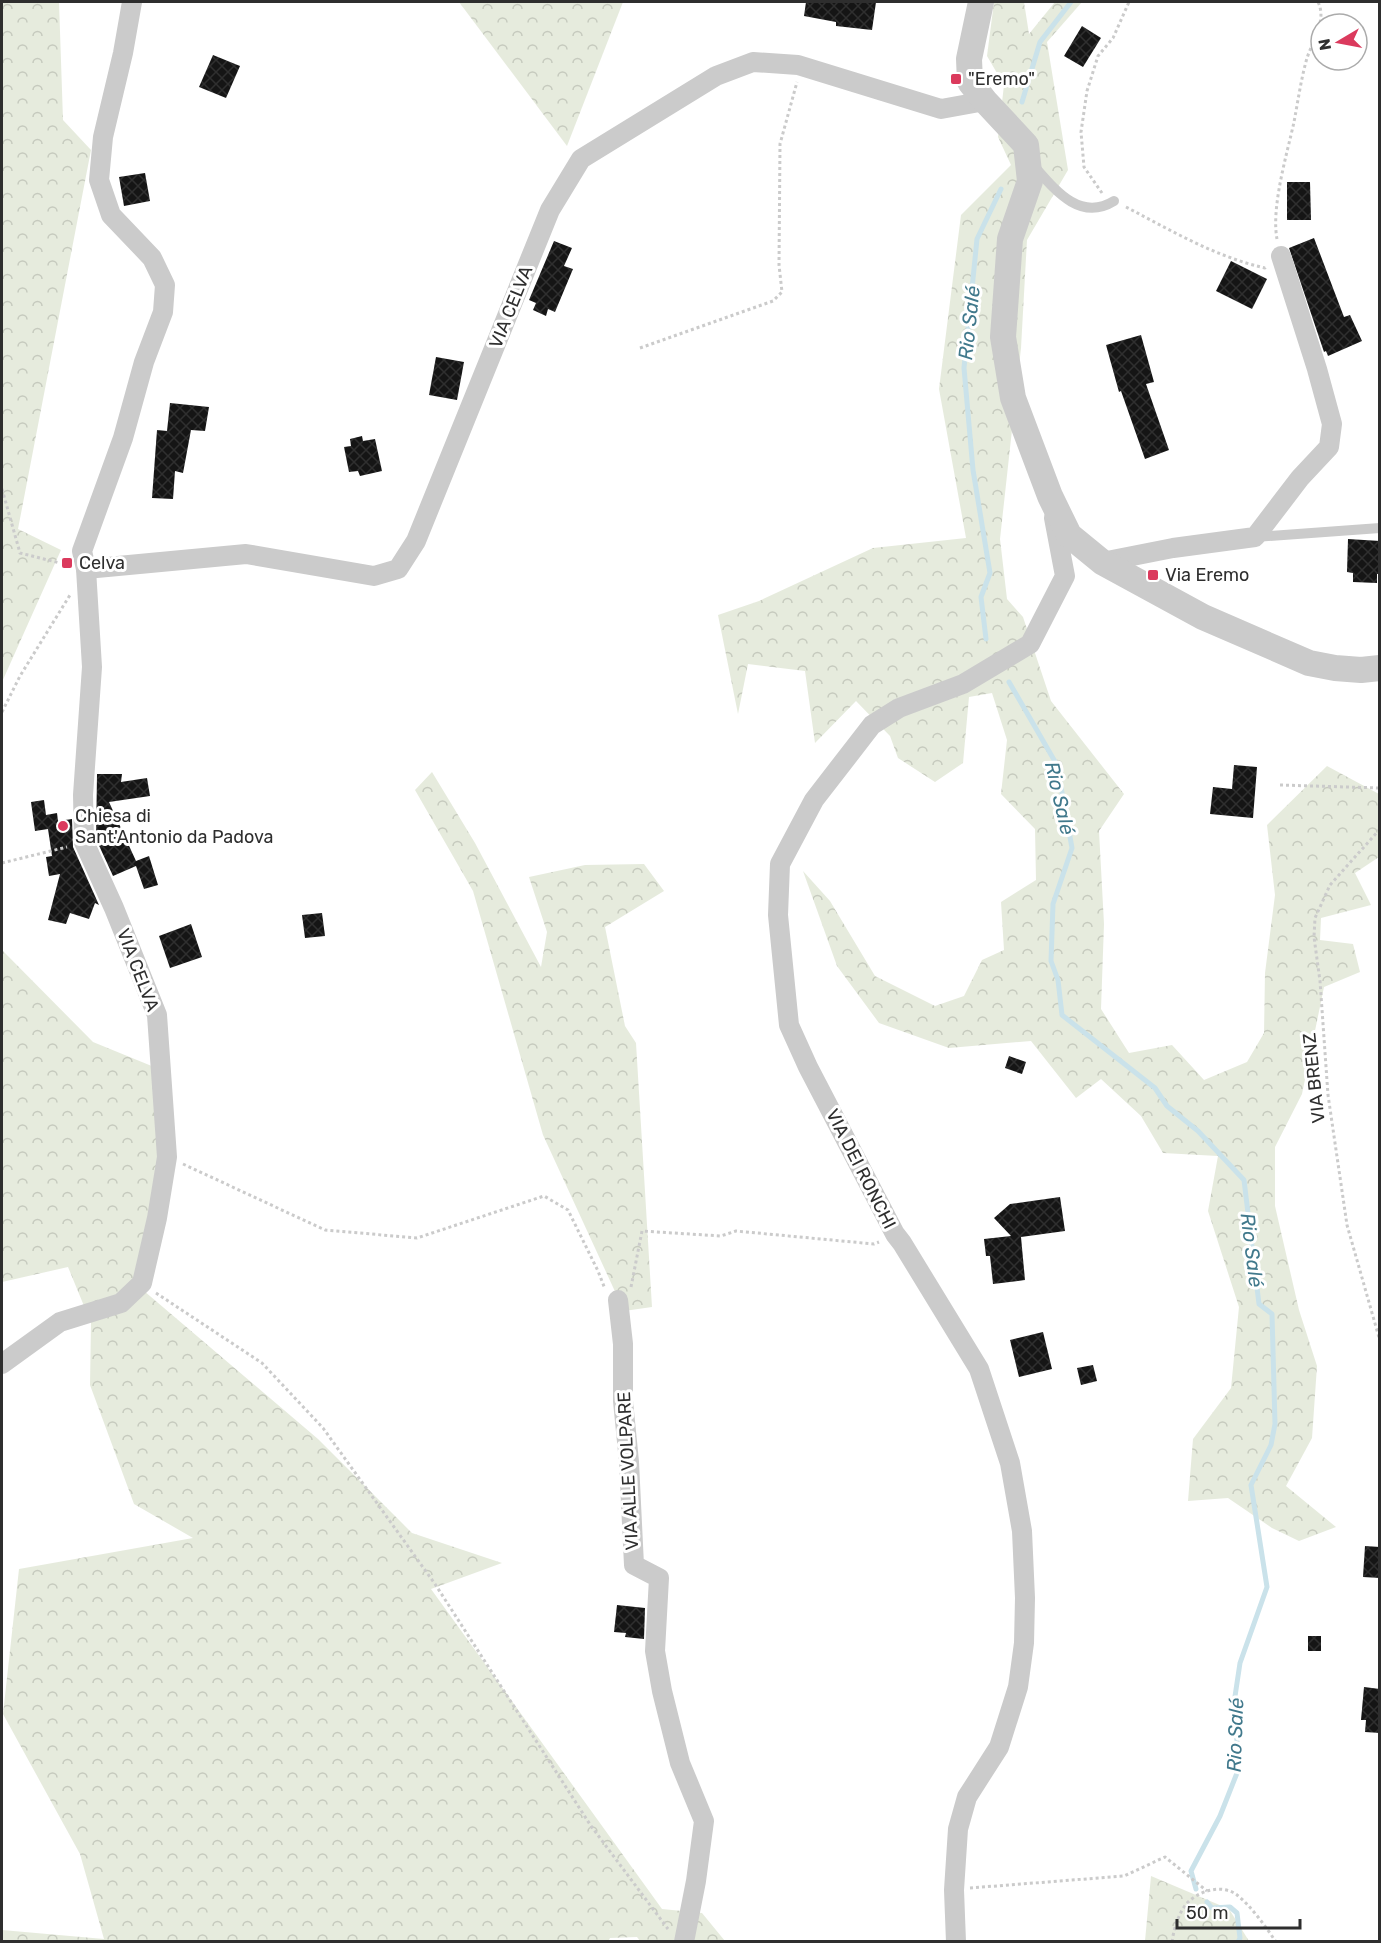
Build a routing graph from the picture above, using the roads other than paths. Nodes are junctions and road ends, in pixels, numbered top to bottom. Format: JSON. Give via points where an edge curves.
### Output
{"nodes":[{"id":1,"x":132,"y":2,"type":"edge"},
{"id":2,"x":981,"y":2,"type":"edge"},
{"id":3,"x":985,"y":101,"type":"junction"},
{"id":4,"x":1028,"y":159,"type":"junction"},
{"id":5,"x":1114,"y":201,"type":"road end"},
{"id":6,"x":1281,"y":256,"type":"road end"},
{"id":7,"x":1050,"y":496,"type":"junction"},
{"id":8,"x":1380,"y":528,"type":"edge"},
{"id":9,"x":1256,"y":537,"type":"junction"},
{"id":10,"x":1102,"y":562,"type":"junction"},
{"id":11,"x":86,"y":569,"type":"junction"},
{"id":12,"x":1380,"y":668,"type":"edge"},
{"id":13,"x":618,"y":1300,"type":"road end"},
{"id":14,"x":2,"y":1364,"type":"edge"},
{"id":15,"x":677,"y":1936,"type":"edge"},
{"id":16,"x":956,"y":1941,"type":"edge"}],
"edges":[{"from":1,"to":11,"type":"street","name":"VIA CELVA","via":[[103,137],[99,180],[111,215],[152,258],[165,285],[163,312],[82,551]]},
{"from":2,"to":3,"type":"street","via":[[969,58],[970,82]]},
{"from":3,"to":4,"type":"street","via":[[1026,145]]},
{"from":3,"to":11,"type":"street","name":"VIA CELVA","via":[[940,109],[798,65],[753,62],[716,76],[581,159],[550,210],[416,541],[398,569],[374,576],[246,554]]},
{"from":4,"to":5,"type":"lane","via":[[1064,197],[1085,208],[1103,208]]},
{"from":4,"to":7,"type":"street","via":[[1030,181],[1010,239],[1003,337],[1013,398]]},
{"from":6,"to":9,"type":"street","via":[[1332,424],[1329,447]]},
{"from":7,"to":10,"type":"street","via":[[1069,535]]},
{"from":7,"to":16,"type":"street","name":"VIA DEI RONCHI","via":[[1065,576],[1030,644],[963,684],[898,708],[872,726],[814,800],[780,864],[778,915],[789,1025],[895,1234],[979,1369],[1010,1463],[1022,1531],[1024,1643],[1018,1687],[999,1747],[967,1797],[958,1829]]},
{"from":8,"to":9,"type":"lane"},
{"from":9,"to":10,"type":"street"},
{"from":10,"to":12,"type":"street","via":[[1203,617],[1309,663],[1361,670]]},
{"from":11,"to":14,"type":"street","name":"VIA CELVA","via":[[92,667],[83,795],[84,842],[157,1015],[167,1157],[142,1284],[121,1303],[60,1322]]},
{"from":13,"to":15,"type":"street","name":"VIA ALLE VOLPARE","via":[[634,1565],[659,1578],[655,1651],[662,1691],[680,1763],[704,1821],[696,1881]]}]}
